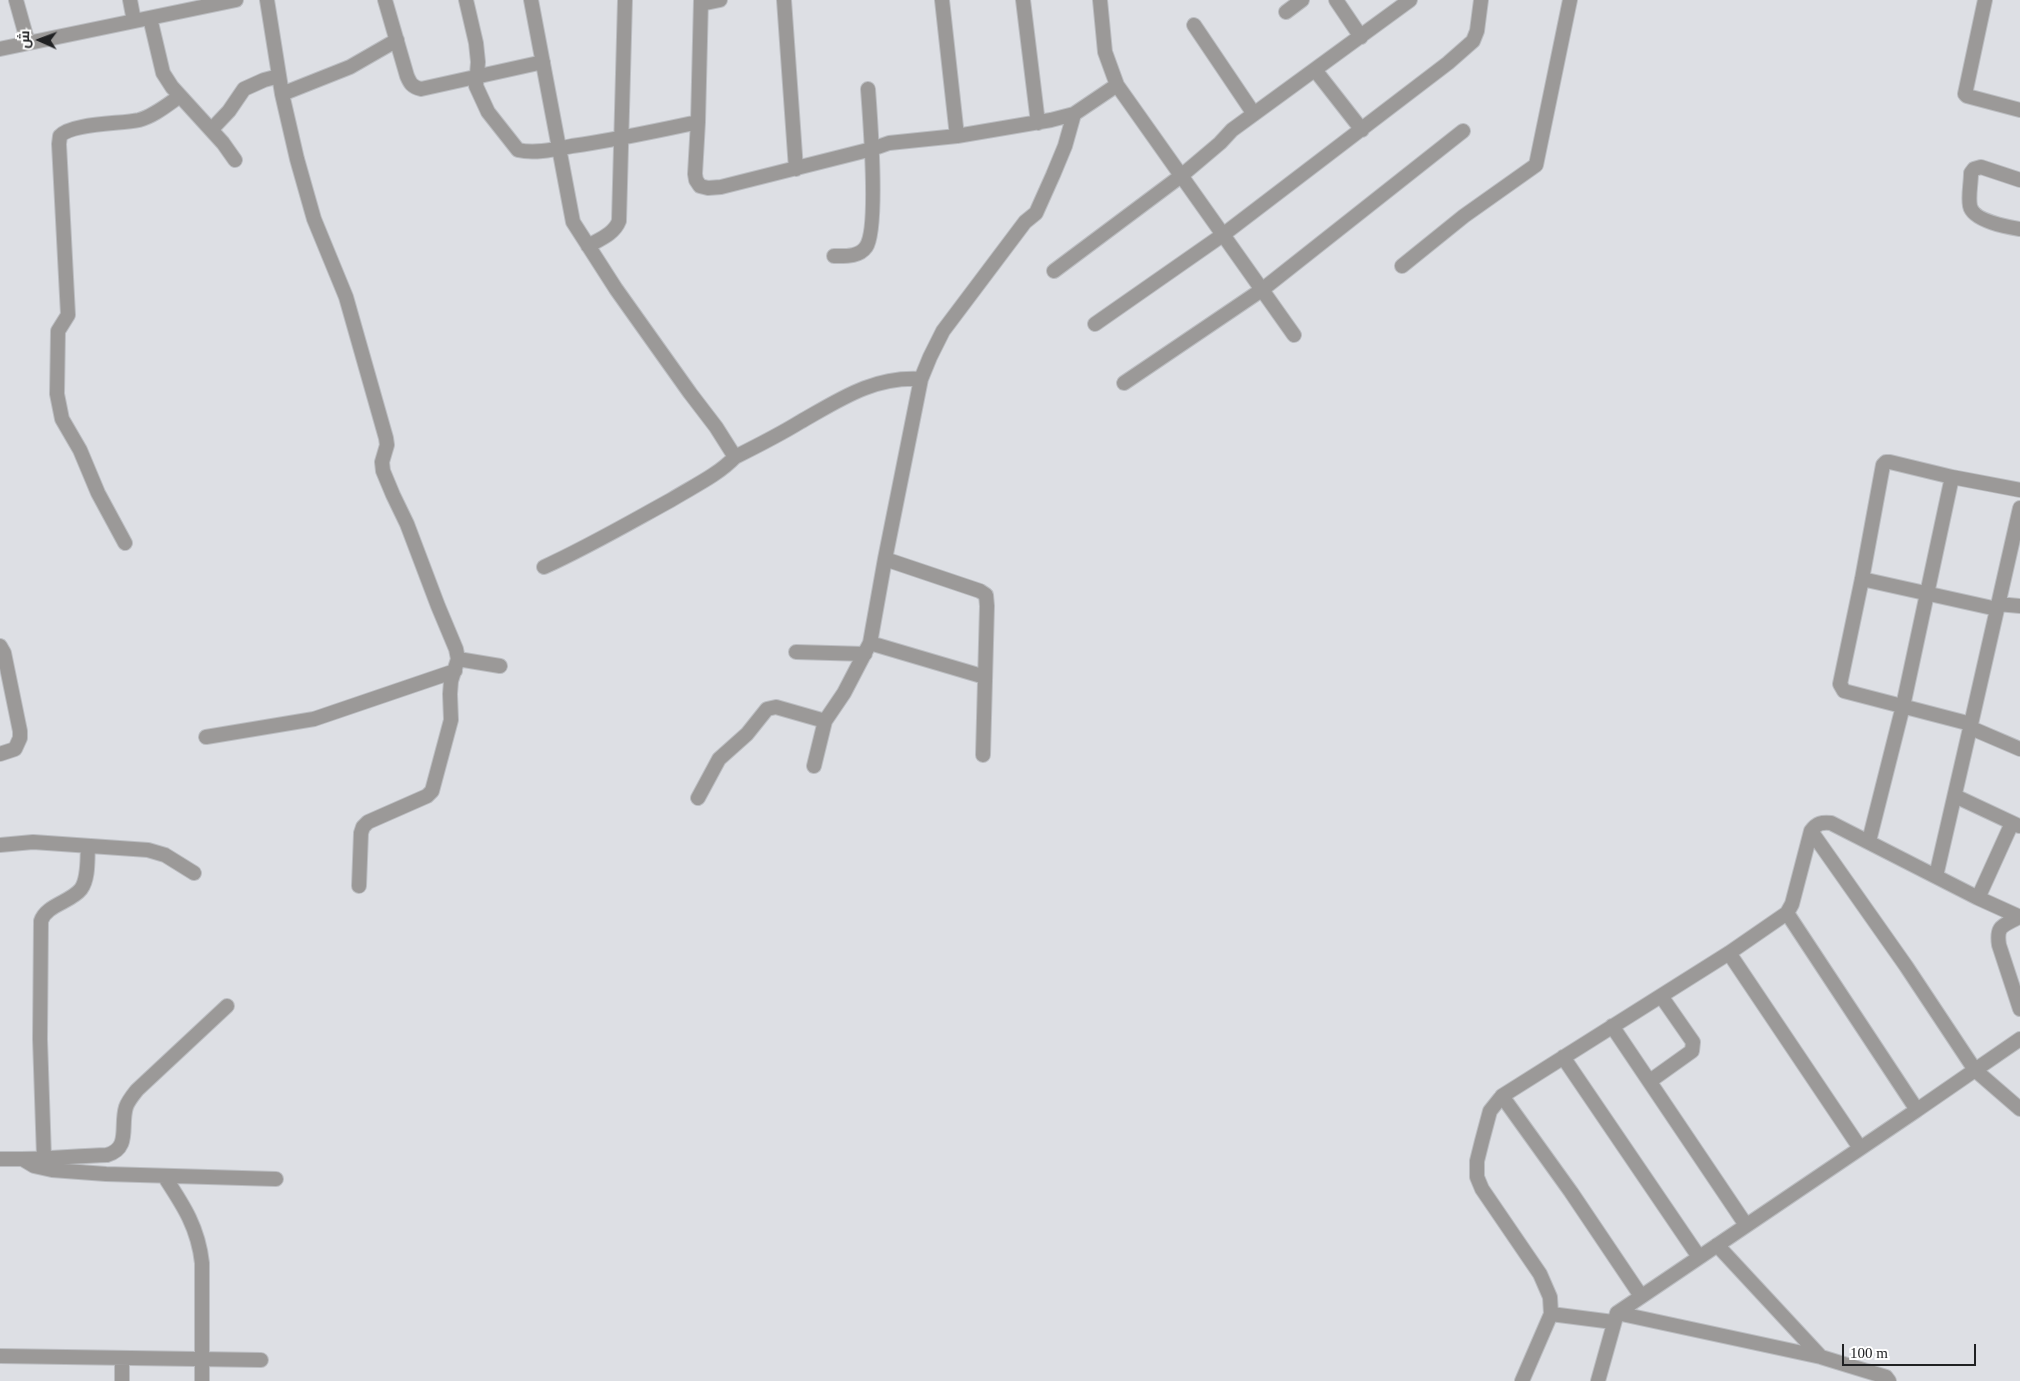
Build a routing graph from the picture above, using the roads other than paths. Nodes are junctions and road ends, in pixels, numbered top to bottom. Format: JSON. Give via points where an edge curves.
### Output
{"nodes":[{"id":1,"x":16,"y":0,"type":"edge"},
{"id":2,"x":130,"y":0,"type":"edge"},
{"id":3,"x":236,"y":0,"type":"edge"},
{"id":4,"x":267,"y":0,"type":"edge"},
{"id":5,"x":385,"y":0,"type":"edge"},
{"id":6,"x":466,"y":0,"type":"edge"},
{"id":7,"x":531,"y":0,"type":"edge"},
{"id":8,"x":625,"y":0,"type":"edge"},
{"id":9,"x":720,"y":0,"type":"edge"},
{"id":10,"x":784,"y":0,"type":"edge"},
{"id":11,"x":942,"y":0,"type":"edge"},
{"id":12,"x":1023,"y":0,"type":"edge"},
{"id":13,"x":1100,"y":0,"type":"edge"},
{"id":14,"x":1302,"y":0,"type":"edge"},
{"id":15,"x":1336,"y":0,"type":"edge"},
{"id":16,"x":1410,"y":0,"type":"edge"},
{"id":17,"x":1481,"y":0,"type":"edge"},
{"id":18,"x":1570,"y":0,"type":"edge"},
{"id":19,"x":1985,"y":0,"type":"edge"},
{"id":20,"x":214,"y":2,"type":"edge"},
{"id":21,"x":701,"y":2,"type":"edge"},
{"id":22,"x":1286,"y":12,"type":"dead end"},
{"id":23,"x":150,"y":18,"type":"junction"},
{"id":24,"x":134,"y":21,"type":"junction"},
{"id":25,"x":1194,"y":25,"type":"dead end"},
{"id":26,"x":1361,"y":37,"type":"junction"},
{"id":27,"x":397,"y":40,"type":"junction"},
{"id":28,"x":28,"y":43,"type":"junction"},
{"id":29,"x":0,"y":49,"type":"edge"},
{"id":30,"x":543,"y":62,"type":"junction"},
{"id":31,"x":1315,"y":70,"type":"junction"},
{"id":32,"x":477,"y":75,"type":"junction"},
{"id":33,"x":279,"y":76,"type":"junction"},
{"id":34,"x":1117,"y":85,"type":"junction"},
{"id":35,"x":868,"y":89,"type":"dead end"},
{"id":36,"x":282,"y":94,"type":"junction"},
{"id":37,"x":180,"y":96,"type":"junction"},
{"id":38,"x":2020,"y":110,"type":"edge"},
{"id":39,"x":1074,"y":114,"type":"junction"},
{"id":40,"x":1254,"y":114,"type":"junction"},
{"id":41,"x":698,"y":122,"type":"junction"},
{"id":42,"x":1038,"y":122,"type":"junction"},
{"id":43,"x":211,"y":130,"type":"junction"},
{"id":44,"x":1362,"y":130,"type":"junction"},
{"id":45,"x":1463,"y":131,"type":"dead end"},
{"id":46,"x":956,"y":136,"type":"junction"},
{"id":47,"x":620,"y":139,"type":"junction"},
{"id":48,"x":559,"y":148,"type":"junction"},
{"id":49,"x":872,"y":150,"type":"junction"},
{"id":50,"x":235,"y":160,"type":"dead end"},
{"id":51,"x":796,"y":169,"type":"junction"},
{"id":52,"x":1182,"y":176,"type":"junction"},
{"id":53,"x":2020,"y":180,"type":"edge"},
{"id":54,"x":2020,"y":229,"type":"edge"},
{"id":55,"x":1224,"y":234,"type":"junction"},
{"id":56,"x":588,"y":246,"type":"junction"},
{"id":57,"x":834,"y":256,"type":"dead end"},
{"id":58,"x":1402,"y":266,"type":"dead end"},
{"id":59,"x":1054,"y":271,"type":"dead end"},
{"id":60,"x":1263,"y":289,"type":"junction"},
{"id":61,"x":1095,"y":324,"type":"dead end"},
{"id":62,"x":1294,"y":335,"type":"dead end"},
{"id":63,"x":921,"y":379,"type":"junction"},
{"id":64,"x":1124,"y":383,"type":"dead end"},
{"id":65,"x":735,"y":457,"type":"junction"},
{"id":66,"x":1952,"y":477,"type":"junction"},
{"id":67,"x":2020,"y":490,"type":"edge"},
{"id":68,"x":2020,"y":508,"type":"edge"},
{"id":69,"x":125,"y":542,"type":"dead end"},
{"id":70,"x":885,"y":559,"type":"junction"},
{"id":71,"x":544,"y":567,"type":"dead end"},
{"id":72,"x":1862,"y":579,"type":"junction"},
{"id":73,"x":1927,"y":593,"type":"junction"},
{"id":74,"x":1998,"y":606,"type":"junction"},
{"id":75,"x":2020,"y":606,"type":"edge"},
{"id":76,"x":0,"y":646,"type":"edge"},
{"id":77,"x":868,"y":648,"type":"junction"},
{"id":78,"x":796,"y":652,"type":"dead end"},
{"id":79,"x":457,"y":665,"type":"junction"},
{"id":80,"x":500,"y":666,"type":"dead end"},
{"id":81,"x":985,"y":677,"type":"junction"},
{"id":82,"x":1903,"y":706,"type":"junction"},
{"id":83,"x":825,"y":721,"type":"junction"},
{"id":84,"x":1971,"y":726,"type":"junction"},
{"id":85,"x":206,"y":737,"type":"dead end"},
{"id":86,"x":2020,"y":749,"type":"edge"},
{"id":87,"x":0,"y":754,"type":"edge"},
{"id":88,"x":983,"y":755,"type":"dead end"},
{"id":89,"x":814,"y":766,"type":"dead end"},
{"id":90,"x":1955,"y":796,"type":"junction"},
{"id":91,"x":698,"y":798,"type":"dead end"},
{"id":92,"x":2016,"y":825,"type":"edge"},
{"id":93,"x":1812,"y":831,"type":"junction"},
{"id":94,"x":1869,"y":841,"type":"junction"},
{"id":95,"x":0,"y":845,"type":"edge"},
{"id":96,"x":88,"y":846,"type":"junction"},
{"id":97,"x":194,"y":872,"type":"dead end"},
{"id":98,"x":1936,"y":876,"type":"junction"},
{"id":99,"x":359,"y":886,"type":"dead end"},
{"id":100,"x":1978,"y":898,"type":"junction"},
{"id":101,"x":1787,"y":913,"type":"junction"},
{"id":102,"x":2019,"y":917,"type":"edge"},
{"id":103,"x":1728,"y":953,"type":"junction"},
{"id":104,"x":1660,"y":996,"type":"junction"},
{"id":105,"x":227,"y":1006,"type":"dead end"},
{"id":106,"x":2020,"y":1008,"type":"edge"},
{"id":107,"x":1612,"y":1026,"type":"junction"},
{"id":108,"x":2020,"y":1039,"type":"edge"},
{"id":109,"x":1563,"y":1057,"type":"junction"},
{"id":110,"x":1975,"y":1070,"type":"junction"},
{"id":111,"x":1650,"y":1082,"type":"junction"},
{"id":112,"x":1502,"y":1096,"type":"junction"},
{"id":113,"x":2020,"y":1109,"type":"edge"},
{"id":114,"x":1918,"y":1110,"type":"junction"},
{"id":115,"x":1860,"y":1148,"type":"junction"},
{"id":116,"x":44,"y":1157,"type":"junction"},
{"id":117,"x":0,"y":1159,"type":"edge"},
{"id":118,"x":24,"y":1160,"type":"junction"},
{"id":119,"x":164,"y":1176,"type":"junction"},
{"id":120,"x":276,"y":1179,"type":"dead end"},
{"id":121,"x":1746,"y":1225,"type":"junction"},
{"id":122,"x":1717,"y":1245,"type":"junction"},
{"id":123,"x":1699,"y":1257,"type":"junction"},
{"id":124,"x":1642,"y":1296,"type":"junction"},
{"id":125,"x":1551,"y":1314,"type":"junction"},
{"id":126,"x":1615,"y":1317,"type":"junction"},
{"id":127,"x":0,"y":1356,"type":"edge"},
{"id":128,"x":1821,"y":1357,"type":"junction"},
{"id":129,"x":122,"y":1358,"type":"junction"},
{"id":130,"x":202,"y":1358,"type":"junction"},
{"id":131,"x":261,"y":1360,"type":"dead end"},
{"id":132,"x":122,"y":1381,"type":"edge"},
{"id":133,"x":202,"y":1381,"type":"edge"},
{"id":134,"x":1522,"y":1381,"type":"edge"},
{"id":135,"x":1598,"y":1381,"type":"edge"},
{"id":136,"x":1889,"y":1381,"type":"edge"}],
"edges":[{"from":1,"to":28,"type":"street"},
{"from":2,"to":24,"type":"street"},
{"from":3,"to":20,"type":"street"},
{"from":4,"to":33,"type":"street"},
{"from":5,"to":27,"type":"street"},
{"from":6,"to":32,"type":"street","via":[[476,44]]},
{"from":7,"to":30,"type":"street"},
{"from":8,"to":47,"type":"street"},
{"from":9,"to":21,"type":"street"},
{"from":10,"to":51,"type":"street"},
{"from":11,"to":46,"type":"street"},
{"from":12,"to":42,"type":"street"},
{"from":13,"to":34,"type":"street","via":[[1105,52]]},
{"from":14,"to":22,"type":"street"},
{"from":15,"to":26,"type":"street"},
{"from":16,"to":26,"type":"street"},
{"from":17,"to":44,"type":"street","via":[[1473,41]]},
{"from":18,"to":58,"type":"street","via":[[1536,166],[1464,216]]},
{"from":19,"to":38,"type":"street","via":[[1966,94]]},
{"from":20,"to":23,"type":"street"},
{"from":21,"to":41,"type":"street"},
{"from":23,"to":24,"type":"street"},
{"from":23,"to":37,"type":"street","via":[[163,73]]},
{"from":24,"to":28,"type":"street"},
{"from":25,"to":40,"type":"street"},
{"from":26,"to":31,"type":"street"},
{"from":27,"to":32,"type":"street","via":[[407,76],[415,88]]},
{"from":27,"to":36,"type":"street","via":[[350,67]]},
{"from":28,"to":29,"type":"street"},
{"from":30,"to":32,"type":"street"},
{"from":30,"to":48,"type":"street"},
{"from":31,"to":40,"type":"street"},
{"from":31,"to":44,"type":"street"},
{"from":32,"to":48,"type":"street","via":[[476,86],[488,112],[518,150]]},
{"from":33,"to":36,"type":"street"},
{"from":33,"to":43,"type":"street","via":[[244,89]]},
{"from":34,"to":39,"type":"street"},
{"from":34,"to":52,"type":"street"},
{"from":35,"to":49,"type":"street"},
{"from":36,"to":79,"type":"street","via":[[314,218],[346,297],[386,438],[383,471],[456,649]]},
{"from":37,"to":43,"type":"street"},
{"from":37,"to":69,"type":"street","via":[[138,120],[69,129],[60,136],[59,144],[68,315],[58,331],[57,394],[62,419]]},
{"from":39,"to":42,"type":"street"},
{"from":39,"to":63,"type":"street","via":[[1065,146],[1036,213],[1025,222],[943,331]]},
{"from":40,"to":52,"type":"street"},
{"from":41,"to":47,"type":"street"},
{"from":41,"to":51,"type":"street","via":[[695,174],[700,186],[721,187]]},
{"from":42,"to":46,"type":"street"},
{"from":43,"to":50,"type":"street"},
{"from":44,"to":55,"type":"street"},
{"from":45,"to":60,"type":"street"},
{"from":46,"to":49,"type":"street","via":[[889,143]]},
{"from":47,"to":48,"type":"street"},
{"from":47,"to":56,"type":"street","via":[[619,221],[612,232]]},
{"from":48,"to":56,"type":"street","via":[[573,222]]},
{"from":49,"to":51,"type":"street"},
{"from":49,"to":57,"type":"street","via":[[872,219],[868,244],[851,256]]},
{"from":52,"to":55,"type":"street"},
{"from":52,"to":59,"type":"street"},
{"from":53,"to":54,"type":"street","via":[[1981,167],[1974,169],[1970,206],[1976,214],[1991,222]]},
{"from":55,"to":60,"type":"street"},
{"from":55,"to":61,"type":"street"},
{"from":56,"to":65,"type":"street"},
{"from":60,"to":62,"type":"street"},
{"from":60,"to":64,"type":"street"},
{"from":63,"to":65,"type":"street","via":[[905,378],[862,388]]},
{"from":63,"to":70,"type":"street"},
{"from":65,"to":71,"type":"street","via":[[684,492],[580,551]]},
{"from":66,"to":67,"type":"street"},
{"from":66,"to":72,"type":"street","via":[[1890,462],[1883,465]]},
{"from":66,"to":73,"type":"street"},
{"from":68,"to":74,"type":"street"},
{"from":70,"to":77,"type":"street"},
{"from":70,"to":81,"type":"street","via":[[986,595]]},
{"from":72,"to":73,"type":"street"},
{"from":72,"to":82,"type":"street","via":[[1840,688]]},
{"from":73,"to":74,"type":"street"},
{"from":73,"to":82,"type":"street"},
{"from":74,"to":75,"type":"street"},
{"from":74,"to":84,"type":"street"},
{"from":76,"to":87,"type":"street","via":[[20,732],[15,749]]},
{"from":77,"to":78,"type":"street"},
{"from":77,"to":81,"type":"street"},
{"from":77,"to":83,"type":"street"},
{"from":79,"to":80,"type":"street"},
{"from":79,"to":85,"type":"street","via":[[314,719]]},
{"from":79,"to":99,"type":"street","via":[[450,694],[451,720],[435,785],[427,796],[363,827]]},
{"from":81,"to":88,"type":"street"},
{"from":82,"to":84,"type":"street"},
{"from":82,"to":94,"type":"street"},
{"from":83,"to":89,"type":"street"},
{"from":83,"to":91,"type":"street","via":[[776,707],[767,709],[747,734],[725,751]]},
{"from":84,"to":86,"type":"street"},
{"from":84,"to":90,"type":"street"},
{"from":90,"to":92,"type":"street"},
{"from":90,"to":98,"type":"street"},
{"from":92,"to":100,"type":"street"},
{"from":93,"to":94,"type":"street","via":[[1823,822],[1831,823]]},
{"from":93,"to":101,"type":"street"},
{"from":93,"to":110,"type":"street"},
{"from":94,"to":98,"type":"street"},
{"from":95,"to":96,"type":"street","via":[[33,842]]},
{"from":96,"to":97,"type":"street","via":[[157,851]]},
{"from":96,"to":116,"type":"street","via":[[85,877],[80,890],[47,912],[41,922]]},
{"from":98,"to":100,"type":"street"},
{"from":100,"to":102,"type":"street"},
{"from":101,"to":103,"type":"street"},
{"from":101,"to":114,"type":"street"},
{"from":102,"to":106,"type":"street","via":[[2000,927],[1997,934]]},
{"from":103,"to":104,"type":"street"},
{"from":103,"to":115,"type":"street"},
{"from":104,"to":107,"type":"street"},
{"from":104,"to":111,"type":"street","via":[[1693,1042],[1693,1047]]},
{"from":105,"to":116,"type":"street","via":[[137,1090],[127,1104],[120,1150],[107,1155]]},
{"from":107,"to":109,"type":"street"},
{"from":107,"to":111,"type":"street"},
{"from":108,"to":110,"type":"street"},
{"from":109,"to":112,"type":"street"},
{"from":109,"to":123,"type":"street"},
{"from":110,"to":113,"type":"street"},
{"from":110,"to":114,"type":"street"},
{"from":111,"to":121,"type":"street"},
{"from":112,"to":124,"type":"street"},
{"from":112,"to":125,"type":"street","via":[[1490,1111],[1477,1162],[1477,1178],[1540,1274],[1550,1298]]},
{"from":114,"to":115,"type":"street"},
{"from":115,"to":121,"type":"street"},
{"from":116,"to":118,"type":"street"},
{"from":117,"to":118,"type":"street"},
{"from":118,"to":119,"type":"street","via":[[52,1170]]},
{"from":119,"to":120,"type":"street"},
{"from":119,"to":130,"type":"street","via":[[186,1210],[200,1247]]},
{"from":121,"to":122,"type":"street"},
{"from":122,"to":123,"type":"street"},
{"from":122,"to":128,"type":"street"},
{"from":123,"to":124,"type":"street"},
{"from":124,"to":126,"type":"street"},
{"from":125,"to":126,"type":"street"},
{"from":125,"to":134,"type":"street"},
{"from":126,"to":128,"type":"street"},
{"from":126,"to":135,"type":"street"},
{"from":127,"to":129,"type":"street"},
{"from":128,"to":136,"type":"street","via":[[1886,1377]]},
{"from":129,"to":130,"type":"street"},
{"from":129,"to":132,"type":"street"},
{"from":130,"to":131,"type":"street"},
{"from":130,"to":133,"type":"street"}]}
